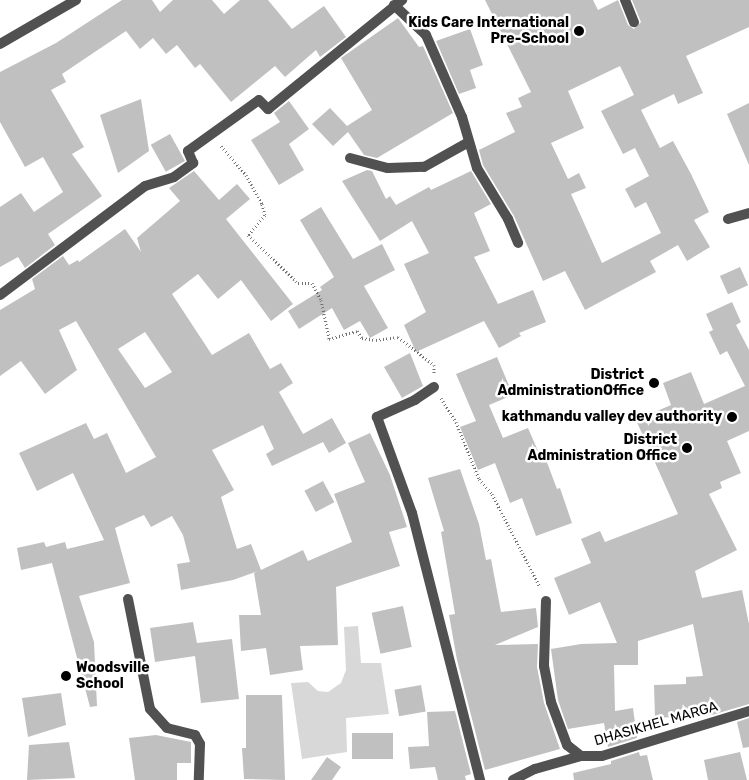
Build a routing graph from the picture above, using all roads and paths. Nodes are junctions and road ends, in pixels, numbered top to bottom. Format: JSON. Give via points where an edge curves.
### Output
{"nodes":[{"id":1,"x":76,"y":0,"type":"edge"},
{"id":2,"x":625,"y":0,"type":"edge"},
{"id":3,"x":398,"y":3,"type":"edge"},
{"id":4,"x":634,"y":22,"type":"dead end"},
{"id":5,"x":0,"y":44,"type":"edge"},
{"id":6,"x":212,"y":136,"type":"junction"},
{"id":7,"x":469,"y":142,"type":"junction"},
{"id":8,"x":350,"y":158,"type":"dead end"},
{"id":9,"x":749,"y":212,"type":"edge"},
{"id":10,"x":728,"y":219,"type":"dead end"},
{"id":11,"x":518,"y":243,"type":"dead end"},
{"id":12,"x":0,"y":295,"type":"edge"},
{"id":13,"x":434,"y":387,"type":"junction"},
{"id":14,"x":128,"y":599,"type":"dead end"},
{"id":15,"x":546,"y":601,"type":"joint"},
{"id":16,"x":749,"y":711,"type":"edge"},
{"id":17,"x":581,"y":756,"type":"junction"},
{"id":18,"x":199,"y":780,"type":"edge"},
{"id":19,"x":480,"y":780,"type":"edge"},
{"id":20,"x":513,"y":780,"type":"edge"}],
"edges":[{"from":1,"to":5,"type":"street"},
{"from":2,"to":4,"type":"street"},
{"from":3,"to":6,"type":"street","via":[[268,109],[259,100]]},
{"from":3,"to":7,"type":"street","via":[[426,35]]},
{"from":6,"to":12,"type":"street","via":[[188,151],[193,163],[174,177],[145,186]]},
{"from":6,"to":13,"type":"path","via":[[246,175],[262,204],[265,215],[248,235],[298,283],[312,282],[321,300],[328,339],[357,330],[362,338],[398,337],[434,365]]},
{"from":7,"to":8,"type":"street","via":[[424,167],[388,168]]},
{"from":7,"to":11,"type":"street","via":[[477,168],[508,219]]},
{"from":9,"to":10,"type":"street"},
{"from":13,"to":15,"type":"path","via":[[456,422],[480,479],[492,494]]},
{"from":13,"to":19,"type":"street","via":[[415,400],[377,417],[412,514]]},
{"from":14,"to":18,"type":"street","via":[[150,709],[167,728],[196,735],[200,744]]},
{"from":15,"to":17,"type":"street","via":[[544,666],[551,702],[567,745]]},
{"from":16,"to":17,"type":"street","name":"DHASIKHEL MARGA","via":[[602,756]]},
{"from":17,"to":20,"type":"street","name":"DHASIKHEL MARGA"}]}
